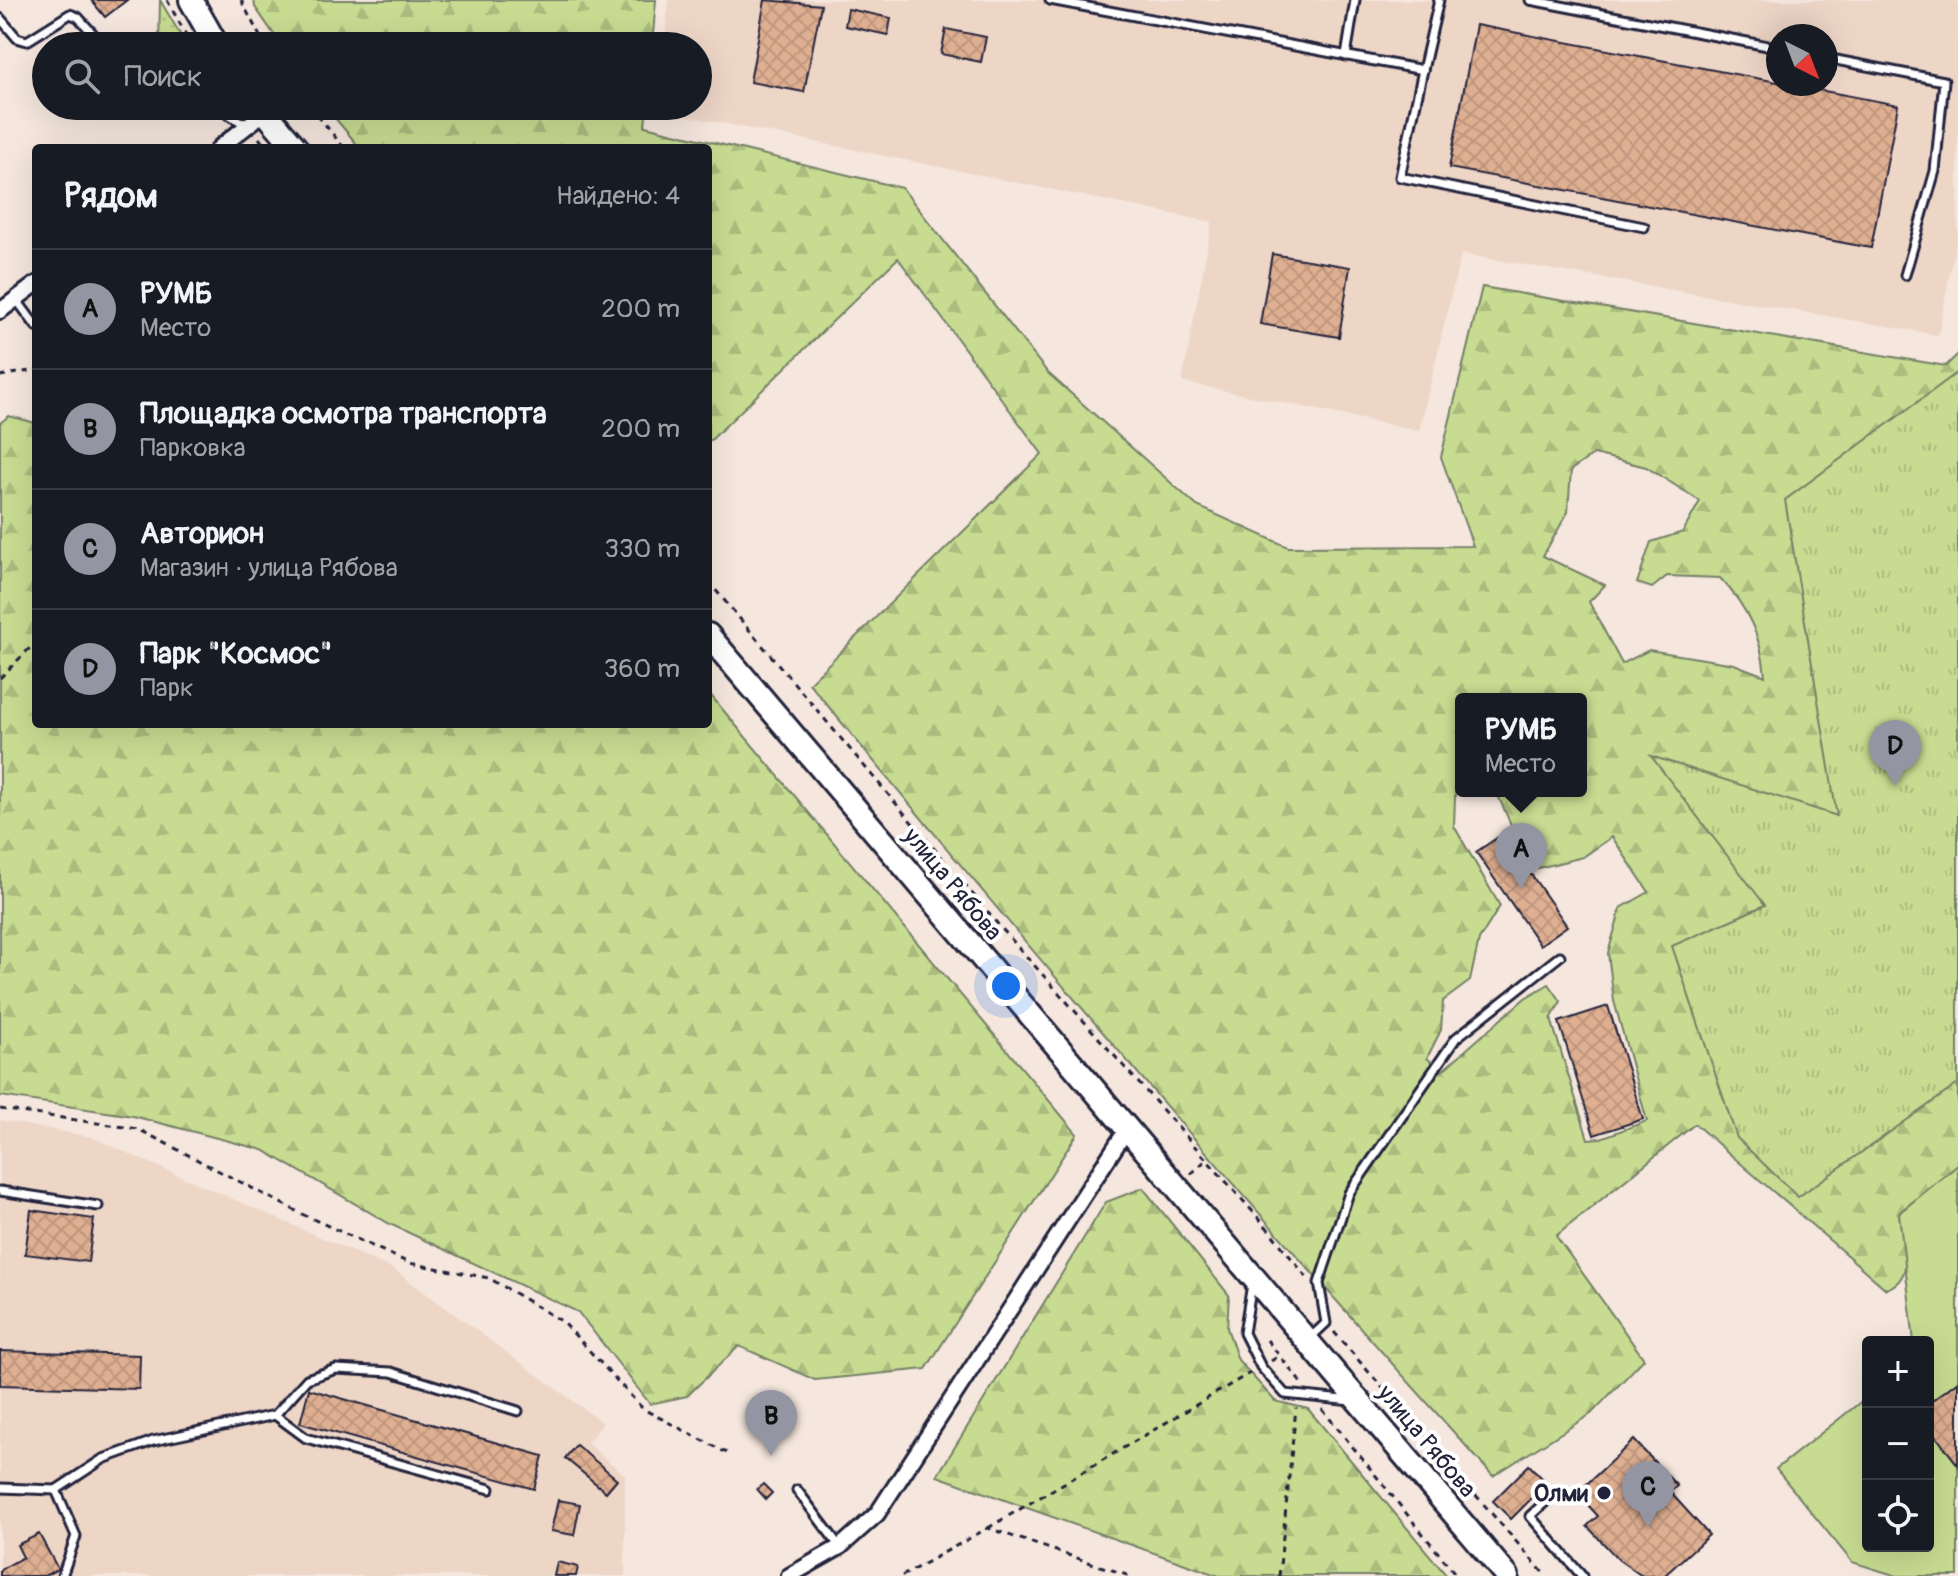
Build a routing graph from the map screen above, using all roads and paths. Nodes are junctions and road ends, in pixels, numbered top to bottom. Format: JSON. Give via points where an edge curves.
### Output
{"nodes":[{"id":1,"x":167,"y":0,"type":"edge"},
{"id":2,"x":191,"y":0,"type":"edge"},
{"id":3,"x":241,"y":0,"type":"edge"},
{"id":4,"x":1050,"y":0,"type":"edge"},
{"id":5,"x":1355,"y":0,"type":"edge"},
{"id":6,"x":1439,"y":0,"type":"edge"},
{"id":7,"x":1530,"y":0,"type":"edge"},
{"id":8,"x":0,"y":18,"type":"edge"},
{"id":9,"x":41,"y":32,"type":"edge"},
{"id":10,"x":91,"y":32,"type":"edge"},
{"id":11,"x":185,"y":32,"type":"edge"},
{"id":12,"x":209,"y":32,"type":"edge"},
{"id":13,"x":258,"y":32,"type":"edge"},
{"id":14,"x":32,"y":38,"type":"edge"},
{"id":15,"x":1766,"y":46,"type":"edge"},
{"id":16,"x":1346,"y":56,"type":"junction"},
{"id":17,"x":1838,"y":60,"type":"edge"},
{"id":18,"x":1423,"y":70,"type":"junction"},
{"id":19,"x":252,"y":120,"type":"edge"},
{"id":20,"x":264,"y":120,"type":"edge"},
{"id":21,"x":321,"y":120,"type":"edge"},
{"id":22,"x":224,"y":144,"type":"edge"},
{"id":23,"x":291,"y":144,"type":"edge"},
{"id":24,"x":341,"y":144,"type":"edge"},
{"id":25,"x":1644,"y":227,"type":"dead end"},
{"id":26,"x":1905,"y":275,"type":"dead end"},
{"id":27,"x":32,"y":287,"type":"edge"},
{"id":28,"x":16,"y":299,"type":"junction"},
{"id":29,"x":0,"y":311,"type":"edge"},
{"id":30,"x":32,"y":321,"type":"edge"},
{"id":31,"x":32,"y":371,"type":"edge"},
{"id":32,"x":0,"y":376,"type":"edge"},
{"id":33,"x":712,"y":586,"type":"edge"},
{"id":34,"x":712,"y":640,"type":"edge"},
{"id":35,"x":32,"y":646,"type":"edge"},
{"id":36,"x":0,"y":678,"type":"edge"},
{"id":37,"x":1560,"y":956,"type":"dead end"},
{"id":38,"x":0,"y":1109,"type":"edge"},
{"id":39,"x":1127,"y":1129,"type":"junction"},
{"id":40,"x":0,"y":1191,"type":"edge"},
{"id":41,"x":98,"y":1206,"type":"dead end"},
{"id":42,"x":1254,"y":1274,"type":"junction"},
{"id":43,"x":1312,"y":1285,"type":"dead end"},
{"id":44,"x":1326,"y":1323,"type":"junction"},
{"id":45,"x":1267,"y":1340,"type":"dead end"},
{"id":46,"x":1308,"y":1340,"type":"junction"},
{"id":47,"x":1279,"y":1356,"type":"junction"},
{"id":48,"x":1261,"y":1367,"type":"junction"},
{"id":49,"x":1299,"y":1380,"type":"junction"},
{"id":50,"x":1297,"y":1395,"type":"junction"},
{"id":51,"x":1314,"y":1399,"type":"junction"},
{"id":52,"x":1360,"y":1402,"type":"junction"},
{"id":53,"x":518,"y":1411,"type":"dead end"},
{"id":54,"x":275,"y":1415,"type":"junction"},
{"id":55,"x":727,"y":1453,"type":"dead end"},
{"id":56,"x":0,"y":1488,"type":"edge"},
{"id":57,"x":490,"y":1489,"type":"dead end"},
{"id":58,"x":56,"y":1490,"type":"junction"},
{"id":59,"x":797,"y":1490,"type":"dead end"},
{"id":60,"x":1556,"y":1492,"type":"dead end"},
{"id":61,"x":988,"y":1528,"type":"junction"},
{"id":62,"x":840,"y":1547,"type":"junction"},
{"id":63,"x":62,"y":1576,"type":"edge"},
{"id":64,"x":789,"y":1576,"type":"edge"},
{"id":65,"x":902,"y":1576,"type":"edge"},
{"id":66,"x":1130,"y":1576,"type":"edge"},
{"id":67,"x":1279,"y":1576,"type":"edge"},
{"id":68,"x":1457,"y":1576,"type":"edge"},
{"id":69,"x":1507,"y":1576,"type":"edge"},
{"id":70,"x":1546,"y":1576,"type":"edge"},
{"id":71,"x":1582,"y":1576,"type":"edge"}],
"edges":[{"from":1,"to":11,"type":"path"},
{"from":2,"to":12,"type":"main road"},
{"from":3,"to":13,"type":"path"},
{"from":4,"to":16,"type":"lane"},
{"from":5,"to":16,"type":"lane"},
{"from":6,"to":18,"type":"lane"},
{"from":7,"to":15,"type":"lane"},
{"from":8,"to":14,"type":"lane","via":[[17,38]]},
{"from":9,"to":10,"type":"lane","via":[[70,14]]},
{"from":16,"to":18,"type":"lane"},
{"from":17,"to":26,"type":"lane","via":[[1944,81],[1935,171]]},
{"from":18,"to":25,"type":"lane","via":[[1400,177]]},
{"from":19,"to":22,"type":"street"},
{"from":20,"to":23,"type":"main road"},
{"from":21,"to":24,"type":"path"},
{"from":27,"to":28,"type":"street"},
{"from":28,"to":29,"type":"street"},
{"from":28,"to":30,"type":"lane"},
{"from":31,"to":32,"type":"path"},
{"from":33,"to":43,"type":"path"},
{"from":34,"to":39,"type":"main road","name":"улица Рябова"},
{"from":35,"to":36,"type":"path"},
{"from":37,"to":44,"type":"lane","via":[[1456,1038],[1349,1193],[1319,1283]]},
{"from":38,"to":55,"type":"path","via":[[138,1129],[409,1263],[489,1278],[563,1322],[643,1409]]},
{"from":39,"to":42,"type":"main road","name":"улица Рябова"},
{"from":39,"to":62,"type":"street","via":[[877,1514]]},
{"from":40,"to":41,"type":"lane"},
{"from":42,"to":46,"type":"main road","name":"улица Рябова"},
{"from":42,"to":48,"type":"lane","via":[[1244,1333]]},
{"from":44,"to":46,"type":"lane"},
{"from":44,"to":70,"type":"path"},
{"from":45,"to":47,"type":"path"},
{"from":46,"to":52,"type":"main road","name":"улица Рябова"},
{"from":47,"to":48,"type":"path"},
{"from":47,"to":49,"type":"path"},
{"from":48,"to":50,"type":"lane","via":[[1285,1394]]},
{"from":48,"to":61,"type":"path"},
{"from":49,"to":50,"type":"path"},
{"from":49,"to":51,"type":"path"},
{"from":50,"to":51,"type":"lane"},
{"from":50,"to":67,"type":"path"},
{"from":51,"to":52,"type":"lane"},
{"from":51,"to":68,"type":"path"},
{"from":52,"to":69,"type":"main road","name":"улица Рябова"},
{"from":53,"to":54,"type":"lane","via":[[391,1372],[336,1369],[307,1379]]},
{"from":54,"to":57,"type":"lane","via":[[306,1438]]},
{"from":54,"to":58,"type":"lane","via":[[153,1441],[103,1459]]},
{"from":56,"to":58,"type":"lane"},
{"from":58,"to":63,"type":"lane","via":[[76,1536]]},
{"from":59,"to":62,"type":"lane"},
{"from":60,"to":71,"type":"lane","via":[[1530,1516]]},
{"from":61,"to":65,"type":"path"},
{"from":61,"to":66,"type":"path"},
{"from":62,"to":64,"type":"street"}]}
